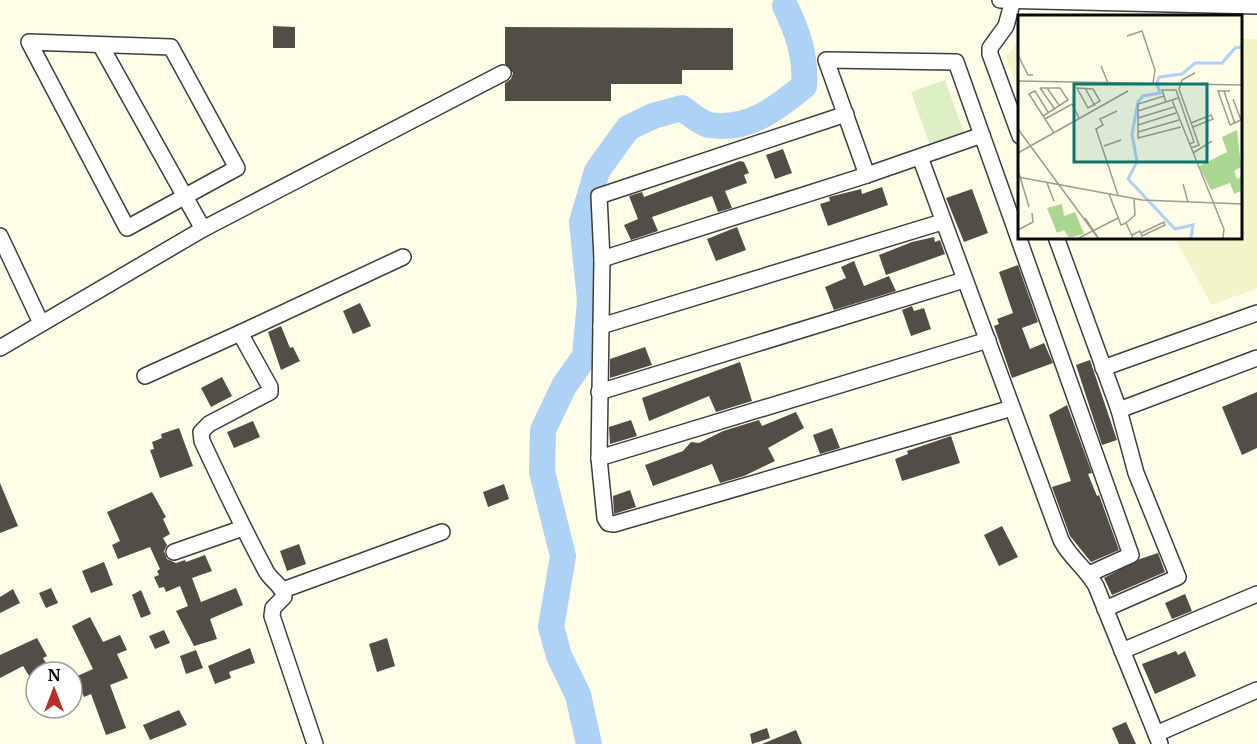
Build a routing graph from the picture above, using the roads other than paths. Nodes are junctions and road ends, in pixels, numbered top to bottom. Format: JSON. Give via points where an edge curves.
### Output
{"nodes":[{"id":1,"x":1000,"y":0,"type":"edge"},
{"id":2,"x":1013,"y":0,"type":"edge"},
{"id":3,"x":1257,"y":6,"type":"edge"},
{"id":4,"x":101,"y":46,"type":"junction"},
{"id":5,"x":503,"y":73,"type":"dead end"},
{"id":6,"x":846,"y":114,"type":"junction"},
{"id":7,"x":1018,"y":131,"type":"edge"},
{"id":8,"x":982,"y":135,"type":"junction"},
{"id":9,"x":920,"y":157,"type":"junction"},
{"id":10,"x":867,"y":175,"type":"junction"},
{"id":11,"x":186,"y":197,"type":"junction"},
{"id":12,"x":942,"y":222,"type":"junction"},
{"id":13,"x":203,"y":229,"type":"junction"},
{"id":14,"x":0,"y":236,"type":"edge"},
{"id":15,"x":1018,"y":236,"type":"edge"},
{"id":16,"x":1019,"y":238,"type":"edge"},
{"id":17,"x":1056,"y":238,"type":"edge"},
{"id":18,"x":402,"y":257,"type":"dead end"},
{"id":19,"x":602,"y":259,"type":"junction"},
{"id":20,"x":964,"y":280,"type":"junction"},
{"id":21,"x":1257,"y":313,"type":"edge"},
{"id":22,"x":41,"y":323,"type":"junction"},
{"id":23,"x":601,"y":326,"type":"junction"},
{"id":24,"x":240,"y":333,"type":"junction"},
{"id":25,"x":3,"y":340,"type":"edge"},
{"id":26,"x":988,"y":340,"type":"junction"},
{"id":27,"x":1257,"y":358,"type":"edge"},
{"id":28,"x":1103,"y":368,"type":"junction"},
{"id":29,"x":145,"y":376,"type":"dead end"},
{"id":30,"x":599,"y":392,"type":"junction"},
{"id":31,"x":1012,"y":408,"type":"junction"},
{"id":32,"x":1119,"y":410,"type":"junction"},
{"id":33,"x":599,"y":458,"type":"junction"},
{"id":34,"x":243,"y":528,"type":"junction"},
{"id":35,"x":442,"y":532,"type":"dead end"},
{"id":36,"x":174,"y":552,"type":"dead end"},
{"id":37,"x":1089,"y":574,"type":"junction"},
{"id":38,"x":283,"y":590,"type":"junction"},
{"id":39,"x":1257,"y":594,"type":"edge"},
{"id":40,"x":1105,"y":609,"type":"junction"},
{"id":41,"x":1122,"y":651,"type":"junction"},
{"id":42,"x":1257,"y":690,"type":"edge"},
{"id":43,"x":1158,"y":739,"type":"edge"},
{"id":44,"x":315,"y":744,"type":"edge"}],
"edges":[{"from":1,"to":2,"type":"street"},
{"from":2,"to":3,"type":"street"},
{"from":2,"to":7,"type":"street","via":[[1006,26],[990,54]]},
{"from":4,"to":11,"type":"street"},
{"from":4,"to":11,"type":"street","via":[[171,47],[237,168]]},
{"from":4,"to":11,"type":"street","via":[[29,42],[127,228]]},
{"from":5,"to":13,"type":"street"},
{"from":6,"to":8,"type":"street","via":[[826,60],[956,62]]},
{"from":6,"to":10,"type":"street"},
{"from":6,"to":19,"type":"street","via":[[599,195]]},
{"from":8,"to":9,"type":"street"},
{"from":8,"to":15,"type":"street"},
{"from":9,"to":10,"type":"street"},
{"from":9,"to":12,"type":"street"},
{"from":10,"to":19,"type":"street"},
{"from":11,"to":13,"type":"street"},
{"from":12,"to":20,"type":"street"},
{"from":12,"to":23,"type":"street"},
{"from":13,"to":22,"type":"street"},
{"from":14,"to":22,"type":"street"},
{"from":16,"to":37,"type":"street","via":[[1131,555]]},
{"from":17,"to":28,"type":"street"},
{"from":18,"to":24,"type":"street"},
{"from":19,"to":23,"type":"street"},
{"from":20,"to":26,"type":"street"},
{"from":20,"to":30,"type":"street"},
{"from":21,"to":28,"type":"street"},
{"from":22,"to":25,"type":"street"},
{"from":23,"to":30,"type":"street"},
{"from":24,"to":29,"type":"street"},
{"from":24,"to":34,"type":"street","via":[[270,392],[201,432]]},
{"from":26,"to":31,"type":"street"},
{"from":26,"to":33,"type":"street"},
{"from":27,"to":32,"type":"street"},
{"from":28,"to":32,"type":"street"},
{"from":30,"to":33,"type":"street"},
{"from":31,"to":33,"type":"street","via":[[614,524],[605,518]]},
{"from":31,"to":37,"type":"street","via":[[1061,540]]},
{"from":32,"to":40,"type":"street","via":[[1136,473],[1178,577]]},
{"from":34,"to":36,"type":"street"},
{"from":34,"to":38,"type":"street","via":[[269,576]]},
{"from":35,"to":38,"type":"street"},
{"from":37,"to":40,"type":"street"},
{"from":38,"to":44,"type":"street","via":[[284,597],[273,608],[272,616]]},
{"from":39,"to":41,"type":"street"},
{"from":40,"to":41,"type":"street"},
{"from":41,"to":43,"type":"street"},
{"from":42,"to":43,"type":"street"}]}
